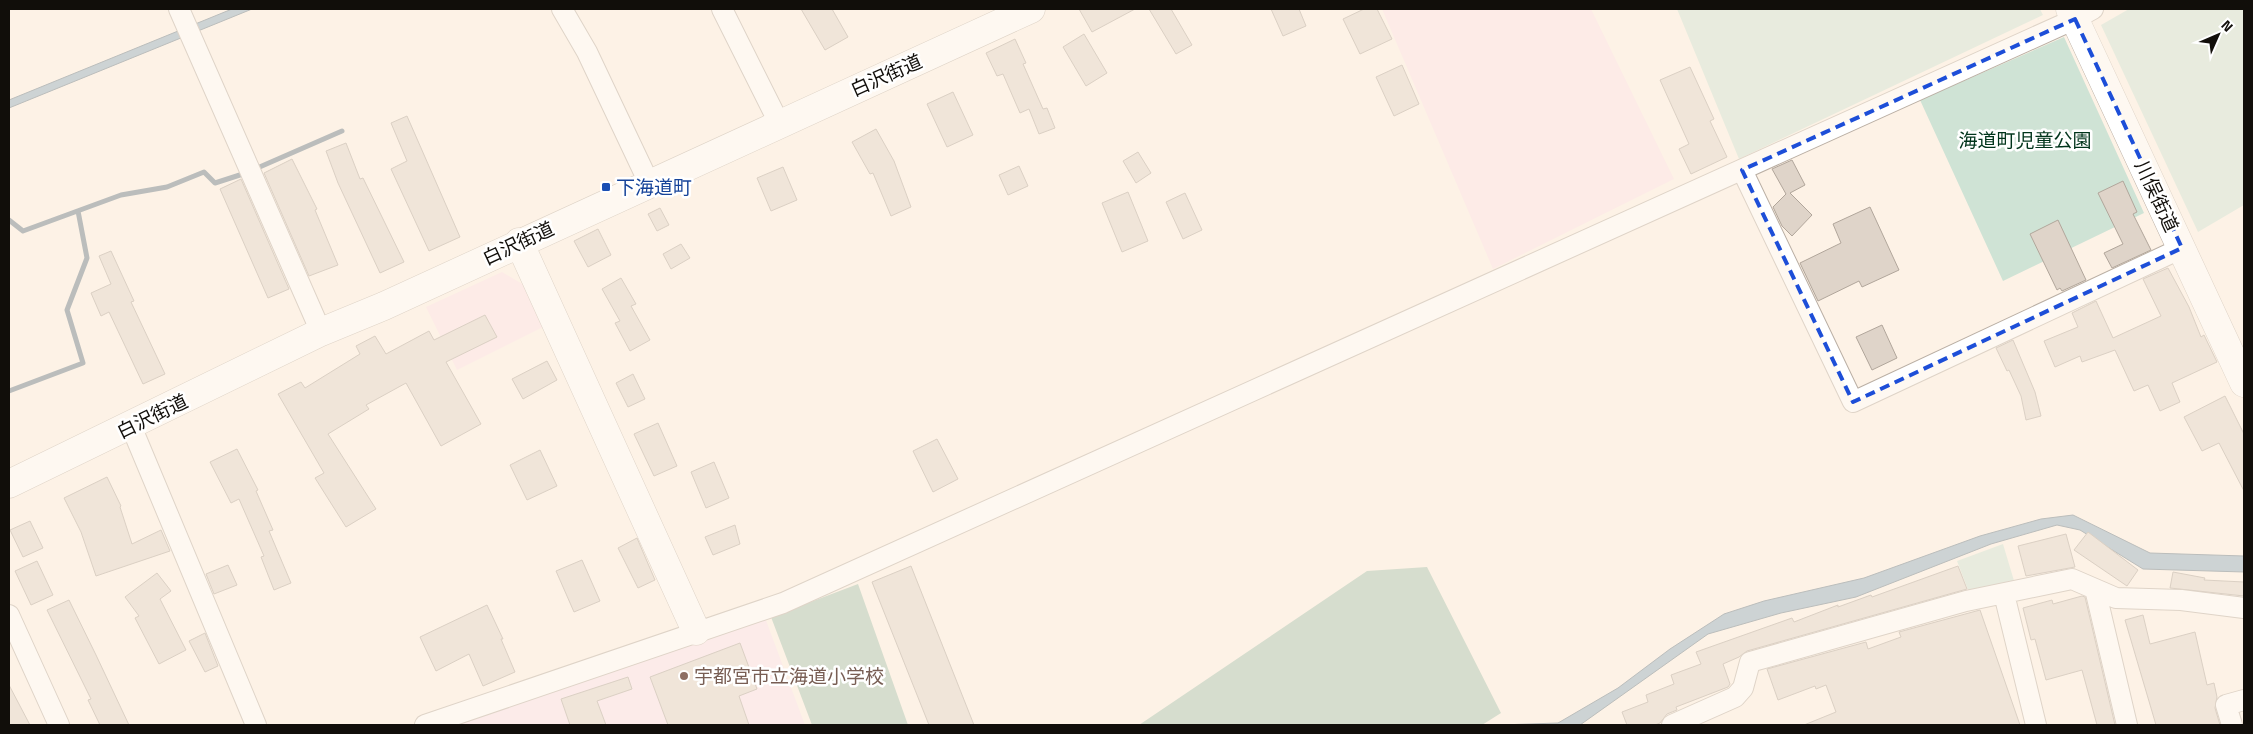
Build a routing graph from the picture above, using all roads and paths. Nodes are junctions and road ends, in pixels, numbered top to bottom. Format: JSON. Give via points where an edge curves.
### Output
{"nodes":[{"id":1,"x":179,"y":9,"type":"edge"},
{"id":2,"x":562,"y":9,"type":"edge"},
{"id":3,"x":722,"y":9,"type":"edge"},
{"id":4,"x":1031,"y":9,"type":"edge"},
{"id":5,"x":2079,"y":12,"type":"edge"},
{"id":6,"x":779,"y":123,"type":"junction"},
{"id":7,"x":1742,"y":170,"type":"junction"},
{"id":8,"x":649,"y":183,"type":"junction"},
{"id":9,"x":519,"y":242,"type":"junction"},
{"id":10,"x":2182,"y":248,"type":"junction"},
{"id":11,"x":321,"y":332,"type":"junction"},
{"id":12,"x":2244,"y":384,"type":"edge"},
{"id":13,"x":131,"y":426,"type":"junction"},
{"id":14,"x":9,"y":484,"type":"edge"},
{"id":15,"x":2095,"y":589,"type":"junction"},
{"id":16,"x":2004,"y":594,"type":"junction"},
{"id":17,"x":2244,"y":608,"type":"edge"},
{"id":18,"x":9,"y":615,"type":"edge"},
{"id":19,"x":696,"y":631,"type":"junction"},
{"id":20,"x":2244,"y":700,"type":"edge"},
{"id":21,"x":59,"y":725,"type":"edge"},
{"id":22,"x":256,"y":725,"type":"edge"},
{"id":23,"x":425,"y":725,"type":"edge"},
{"id":24,"x":1672,"y":725,"type":"edge"},
{"id":25,"x":2036,"y":725,"type":"edge"},
{"id":26,"x":2127,"y":725,"type":"edge"},
{"id":27,"x":2232,"y":725,"type":"edge"}],
"edges":[{"from":1,"to":11,"type":"street"},
{"from":2,"to":8,"type":"street","via":[[587,52]]},
{"from":3,"to":6,"type":"street"},
{"from":4,"to":6,"type":"main road","name":"白沢街道"},
{"from":5,"to":7,"type":"street"},
{"from":5,"to":10,"type":"main road","name":"川俣街道"},
{"from":6,"to":8,"type":"main road","name":"白沢街道"},
{"from":7,"to":10,"type":"street","via":[[1853,402]]},
{"from":7,"to":19,"type":"street","via":[[783,603]]},
{"from":8,"to":9,"type":"main road","name":"白沢街道"},
{"from":9,"to":11,"type":"main road","name":"白沢街道"},
{"from":9,"to":19,"type":"main road"},
{"from":10,"to":12,"type":"main road","name":"川俣街道"},
{"from":11,"to":13,"type":"main road","name":"白沢街道"},
{"from":13,"to":14,"type":"main road","name":"白沢街道"},
{"from":13,"to":22,"type":"street"},
{"from":15,"to":16,"type":"street","via":[[2072,579]]},
{"from":15,"to":17,"type":"street","via":[[2116,598],[2180,600]]},
{"from":15,"to":26,"type":"street"},
{"from":16,"to":24,"type":"street","via":[[1966,601],[1750,662],[1743,688],[1735,697]]},
{"from":16,"to":25,"type":"street"},
{"from":18,"to":21,"type":"street"},
{"from":19,"to":23,"type":"street"},
{"from":20,"to":27,"type":"street","via":[[2226,705]]}]}
